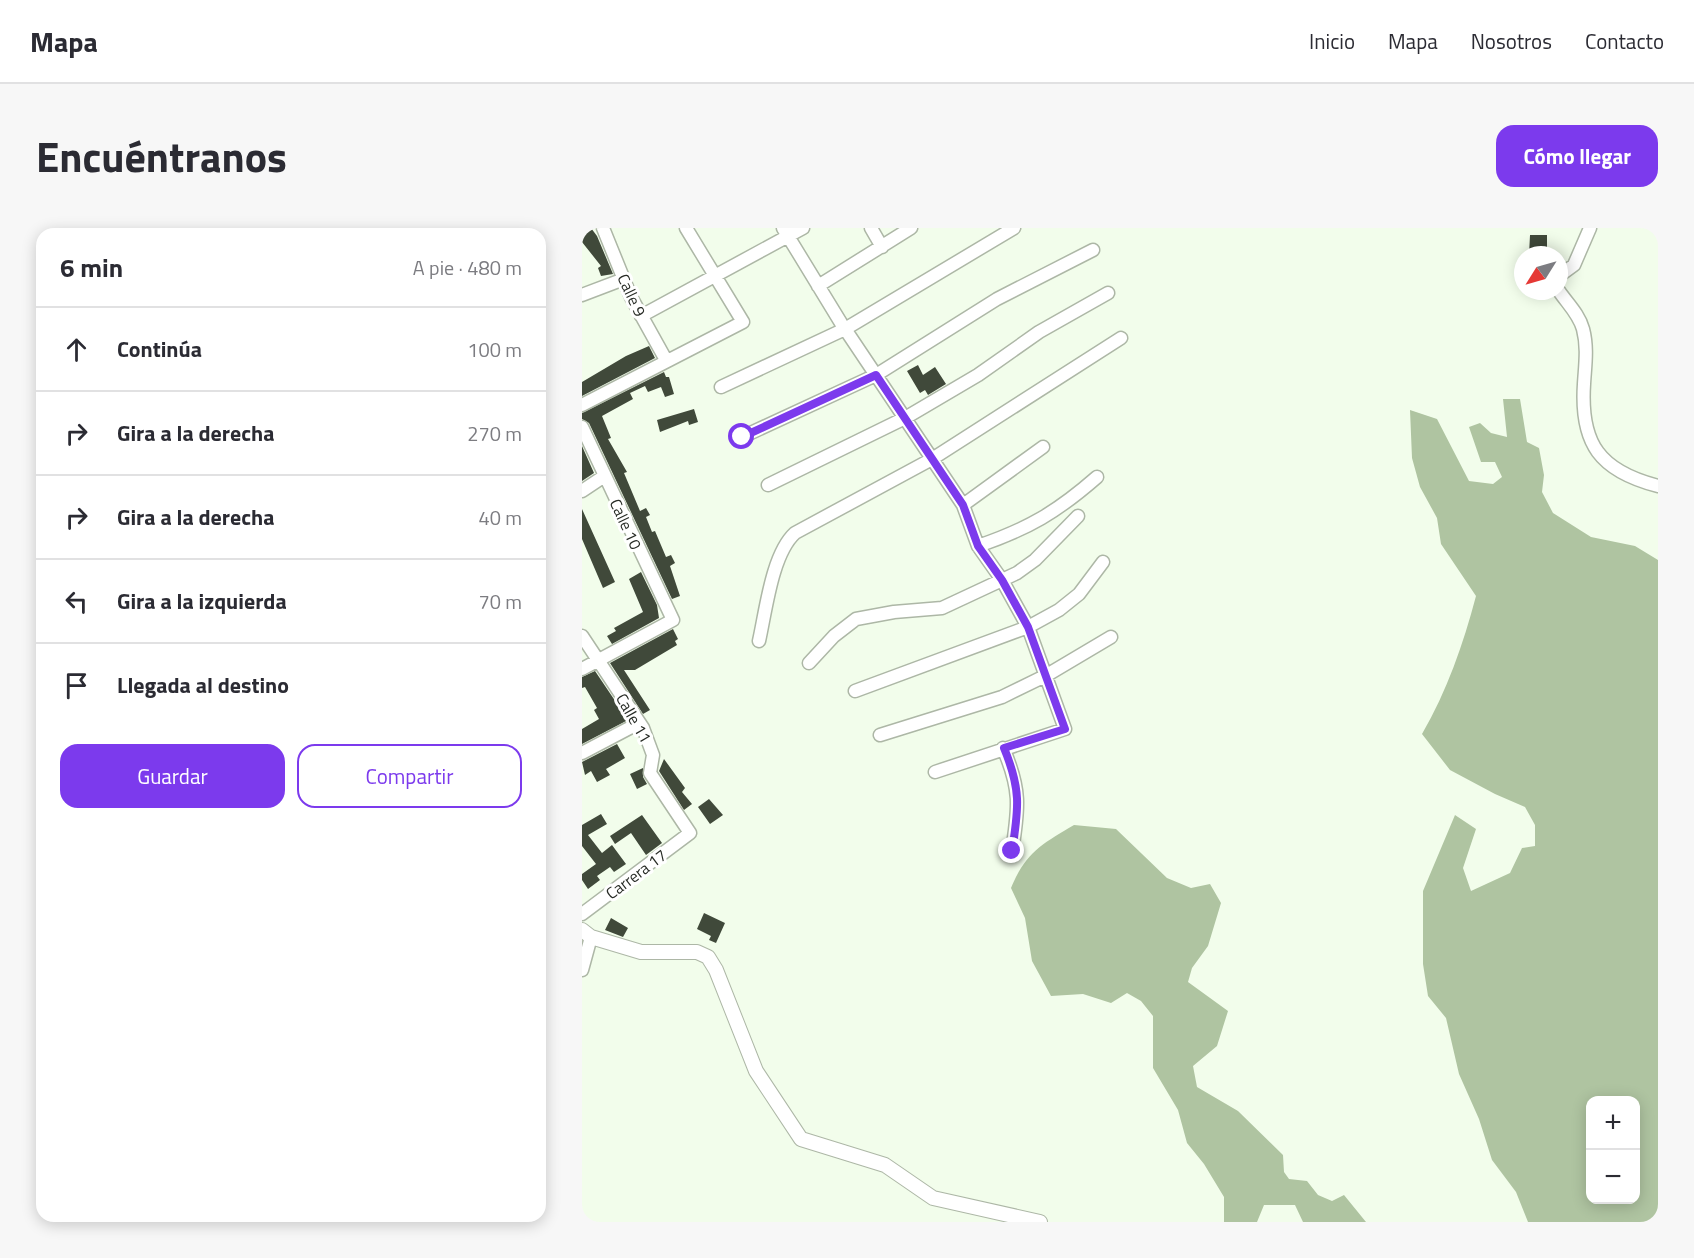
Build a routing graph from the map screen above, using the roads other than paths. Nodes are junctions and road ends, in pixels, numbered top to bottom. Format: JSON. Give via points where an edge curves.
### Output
{"nodes":[{"id":1,"x":603,"y":228,"type":"edge"},
{"id":2,"x":686,"y":228,"type":"edge"},
{"id":3,"x":802,"y":228,"type":"edge"},
{"id":4,"x":871,"y":228,"type":"edge"},
{"id":5,"x":911,"y":228,"type":"edge"},
{"id":6,"x":1014,"y":228,"type":"edge"},
{"id":7,"x":1590,"y":228,"type":"edge"},
{"id":8,"x":785,"y":233,"type":"edge"},
{"id":9,"x":882,"y":247,"type":"junction"},
{"id":10,"x":1093,"y":250,"type":"dead end"},
{"id":11,"x":1568,"y":269,"type":"edge"},
{"id":12,"x":713,"y":276,"type":"junction"},
{"id":13,"x":624,"y":279,"type":"junction"},
{"id":14,"x":818,"y":286,"type":"junction"},
{"id":15,"x":1108,"y":293,"type":"dead end"},
{"id":16,"x":582,"y":295,"type":"edge"},
{"id":17,"x":1566,"y":300,"type":"edge"},
{"id":18,"x":641,"y":316,"type":"junction"},
{"id":19,"x":845,"y":329,"type":"junction"},
{"id":20,"x":1121,"y":338,"type":"dead end"},
{"id":21,"x":666,"y":360,"type":"junction"},
{"id":22,"x":876,"y":375,"type":"junction"},
{"id":23,"x":721,"y":387,"type":"dead end"},
{"id":24,"x":582,"y":405,"type":"edge"},
{"id":25,"x":905,"y":418,"type":"junction"},
{"id":26,"x":582,"y":427,"type":"edge"},
{"id":27,"x":742,"y":437,"type":"dead end"},
{"id":28,"x":1043,"y":447,"type":"dead end"},
{"id":29,"x":932,"y":459,"type":"junction"},
{"id":30,"x":603,"y":477,"type":"junction"},
{"id":31,"x":1097,"y":477,"type":"dead end"},
{"id":32,"x":768,"y":485,"type":"dead end"},
{"id":33,"x":1658,"y":486,"type":"edge"},
{"id":34,"x":582,"y":491,"type":"edge"},
{"id":35,"x":963,"y":505,"type":"junction"},
{"id":36,"x":1078,"y":516,"type":"dead end"},
{"id":37,"x":978,"y":546,"type":"junction"},
{"id":38,"x":1103,"y":562,"type":"dead end"},
{"id":39,"x":1002,"y":580,"type":"junction"},
{"id":40,"x":1028,"y":627,"type":"junction"},
{"id":41,"x":582,"y":636,"type":"edge"},
{"id":42,"x":1111,"y":637,"type":"dead end"},
{"id":43,"x":759,"y":640,"type":"dead end"},
{"id":44,"x":598,"y":659,"type":"junction"},
{"id":45,"x":809,"y":663,"type":"dead end"},
{"id":46,"x":582,"y":669,"type":"edge"},
{"id":47,"x":1047,"y":675,"type":"junction"},
{"id":48,"x":855,"y":691,"type":"dead end"},
{"id":49,"x":639,"y":723,"type":"junction"},
{"id":50,"x":880,"y":735,"type":"dead end"},
{"id":51,"x":1004,"y":748,"type":"junction"},
{"id":52,"x":582,"y":753,"type":"edge"},
{"id":53,"x":935,"y":772,"type":"dead end"},
{"id":54,"x":690,"y":833,"type":"joint"},
{"id":55,"x":1012,"y":851,"type":"dead end"},
{"id":56,"x":582,"y":914,"type":"edge"},
{"id":57,"x":586,"y":934,"type":"edge"},
{"id":58,"x":582,"y":970,"type":"edge"},
{"id":59,"x":1040,"y":1222,"type":"edge"}],
"edges":[{"from":1,"to":13,"type":"street","name":"Calle 9"},
{"from":2,"to":12,"type":"street"},
{"from":3,"to":8,"type":"street"},
{"from":4,"to":9,"type":"street"},
{"from":5,"to":9,"type":"street"},
{"from":6,"to":19,"type":"street"},
{"from":7,"to":11,"type":"street","via":[[1574,265]]},
{"from":8,"to":12,"type":"street"},
{"from":8,"to":14,"type":"street"},
{"from":9,"to":14,"type":"street"},
{"from":10,"to":22,"type":"street","via":[[997,299]]},
{"from":12,"to":18,"type":"street"},
{"from":12,"to":21,"type":"street","via":[[743,322]]},
{"from":13,"to":16,"type":"street"},
{"from":13,"to":18,"type":"street","name":"Calle 9"},
{"from":14,"to":19,"type":"street"},
{"from":15,"to":25,"type":"street"},
{"from":17,"to":33,"type":"street","via":[[1583,330],[1585,429],[1593,446],[1606,462],[1633,479]]},
{"from":18,"to":21,"type":"street","name":"Calle 9"},
{"from":19,"to":22,"type":"street"},
{"from":19,"to":23,"type":"street"},
{"from":20,"to":29,"type":"street"},
{"from":21,"to":24,"type":"street"},
{"from":22,"to":25,"type":"street"},
{"from":22,"to":27,"type":"street"},
{"from":25,"to":29,"type":"street"},
{"from":25,"to":32,"type":"street"},
{"from":26,"to":30,"type":"street","name":"Calle 10"},
{"from":28,"to":35,"type":"street"},
{"from":29,"to":35,"type":"street"},
{"from":29,"to":43,"type":"street","via":[[787,540]]},
{"from":30,"to":34,"type":"street"},
{"from":30,"to":44,"type":"street","name":"Calle 10","via":[[672,620]]},
{"from":31,"to":37,"type":"street","via":[[1062,507],[1018,532]]},
{"from":35,"to":37,"type":"street"},
{"from":36,"to":39,"type":"street","via":[[1035,560]]},
{"from":37,"to":39,"type":"street"},
{"from":38,"to":40,"type":"street","via":[[1079,594]]},
{"from":39,"to":40,"type":"street"},
{"from":39,"to":45,"type":"street","via":[[942,608],[856,619]]},
{"from":40,"to":47,"type":"street"},
{"from":40,"to":48,"type":"street"},
{"from":41,"to":44,"type":"street","name":"Calle 11"},
{"from":42,"to":47,"type":"street"},
{"from":44,"to":46,"type":"street"},
{"from":44,"to":49,"type":"street","name":"Calle 11"},
{"from":47,"to":50,"type":"street","via":[[1002,697]]},
{"from":47,"to":51,"type":"street","via":[[1065,729]]},
{"from":49,"to":52,"type":"street"},
{"from":49,"to":54,"type":"street","name":"Calle 11","via":[[651,747],[650,773]]},
{"from":51,"to":53,"type":"street"},
{"from":51,"to":55,"type":"street","via":[[1015,775],[1019,806]]},
{"from":54,"to":56,"type":"street","name":"Carrera 17"},
{"from":57,"to":58,"type":"street"},
{"from":57,"to":59,"type":"street","via":[[641,952],[697,952],[708,957],[756,1071],[801,1139],[885,1165],[933,1198]]}]}
